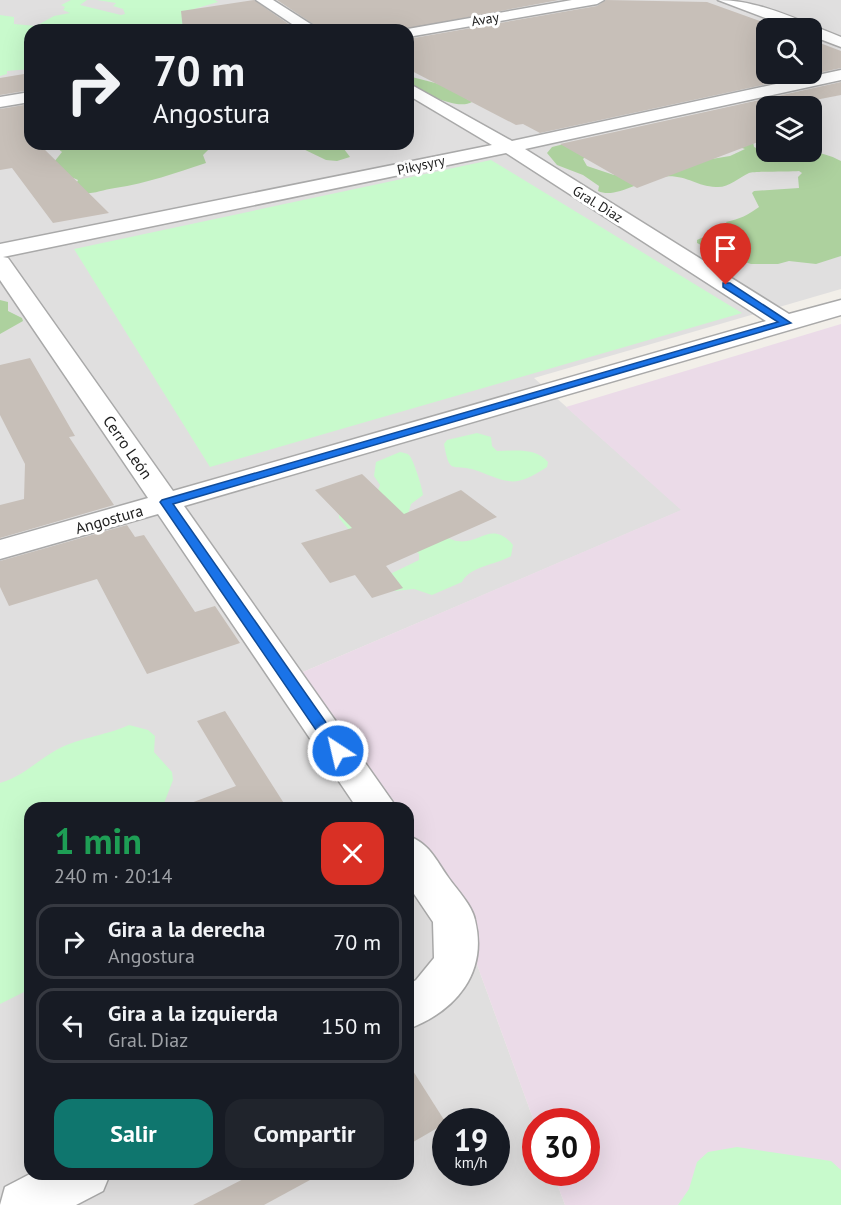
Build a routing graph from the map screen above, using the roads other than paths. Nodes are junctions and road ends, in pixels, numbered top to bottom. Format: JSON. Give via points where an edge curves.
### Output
{"nodes":[{"id":1,"x":263,"y":0,"type":"edge"},
{"id":2,"x":597,"y":0,"type":"edge"},
{"id":3,"x":725,"y":0,"type":"edge"},
{"id":4,"x":776,"y":18,"type":"edge"},
{"id":5,"x":302,"y":24,"type":"edge"},
{"id":6,"x":414,"y":31,"type":"edge"},
{"id":7,"x":822,"y":35,"type":"edge"},
{"id":8,"x":841,"y":42,"type":"edge"},
{"id":9,"x":841,"y":75,"type":"edge"},
{"id":10,"x":414,"y":91,"type":"edge"},
{"id":11,"x":24,"y":98,"type":"edge"},
{"id":12,"x":0,"y":102,"type":"edge"},
{"id":13,"x":509,"y":147,"type":"junction"},
{"id":14,"x":0,"y":252,"type":"edge"},
{"id":15,"x":0,"y":263,"type":"edge"},
{"id":16,"x":841,"y":307,"type":"edge"},
{"id":17,"x":786,"y":323,"type":"junction"},
{"id":18,"x":166,"y":502,"type":"junction"},
{"id":19,"x":0,"y":550,"type":"edge"},
{"id":20,"x":374,"y":802,"type":"edge"},
{"id":21,"x":414,"y":861,"type":"edge"},
{"id":22,"x":414,"y":1005,"type":"edge"},
{"id":23,"x":74,"y":1180,"type":"edge"},
{"id":24,"x":24,"y":1205,"type":"edge"}],
"edges":[{"from":1,"to":5,"type":"street"},
{"from":2,"to":6,"type":"street","name":"Avay"},
{"from":3,"to":4,"type":"street"},
{"from":7,"to":8,"type":"street"},
{"from":9,"to":13,"type":"street","name":"Pikysyry"},
{"from":10,"to":13,"type":"street","name":"Gral. Diaz"},
{"from":11,"to":12,"type":"street"},
{"from":13,"to":14,"type":"street","name":"Pikysyry"},
{"from":13,"to":17,"type":"street","name":"Gral. Diaz"},
{"from":15,"to":18,"type":"street","name":"Cerro León"},
{"from":16,"to":17,"type":"street","name":"Angostura"},
{"from":17,"to":18,"type":"street","name":"Angostura"},
{"from":18,"to":19,"type":"street","name":"Angostura"},
{"from":18,"to":20,"type":"street","name":"Cerro León"},
{"from":21,"to":22,"type":"street","via":[[454,919],[456,963],[432,994]]},
{"from":23,"to":24,"type":"street"}]}
